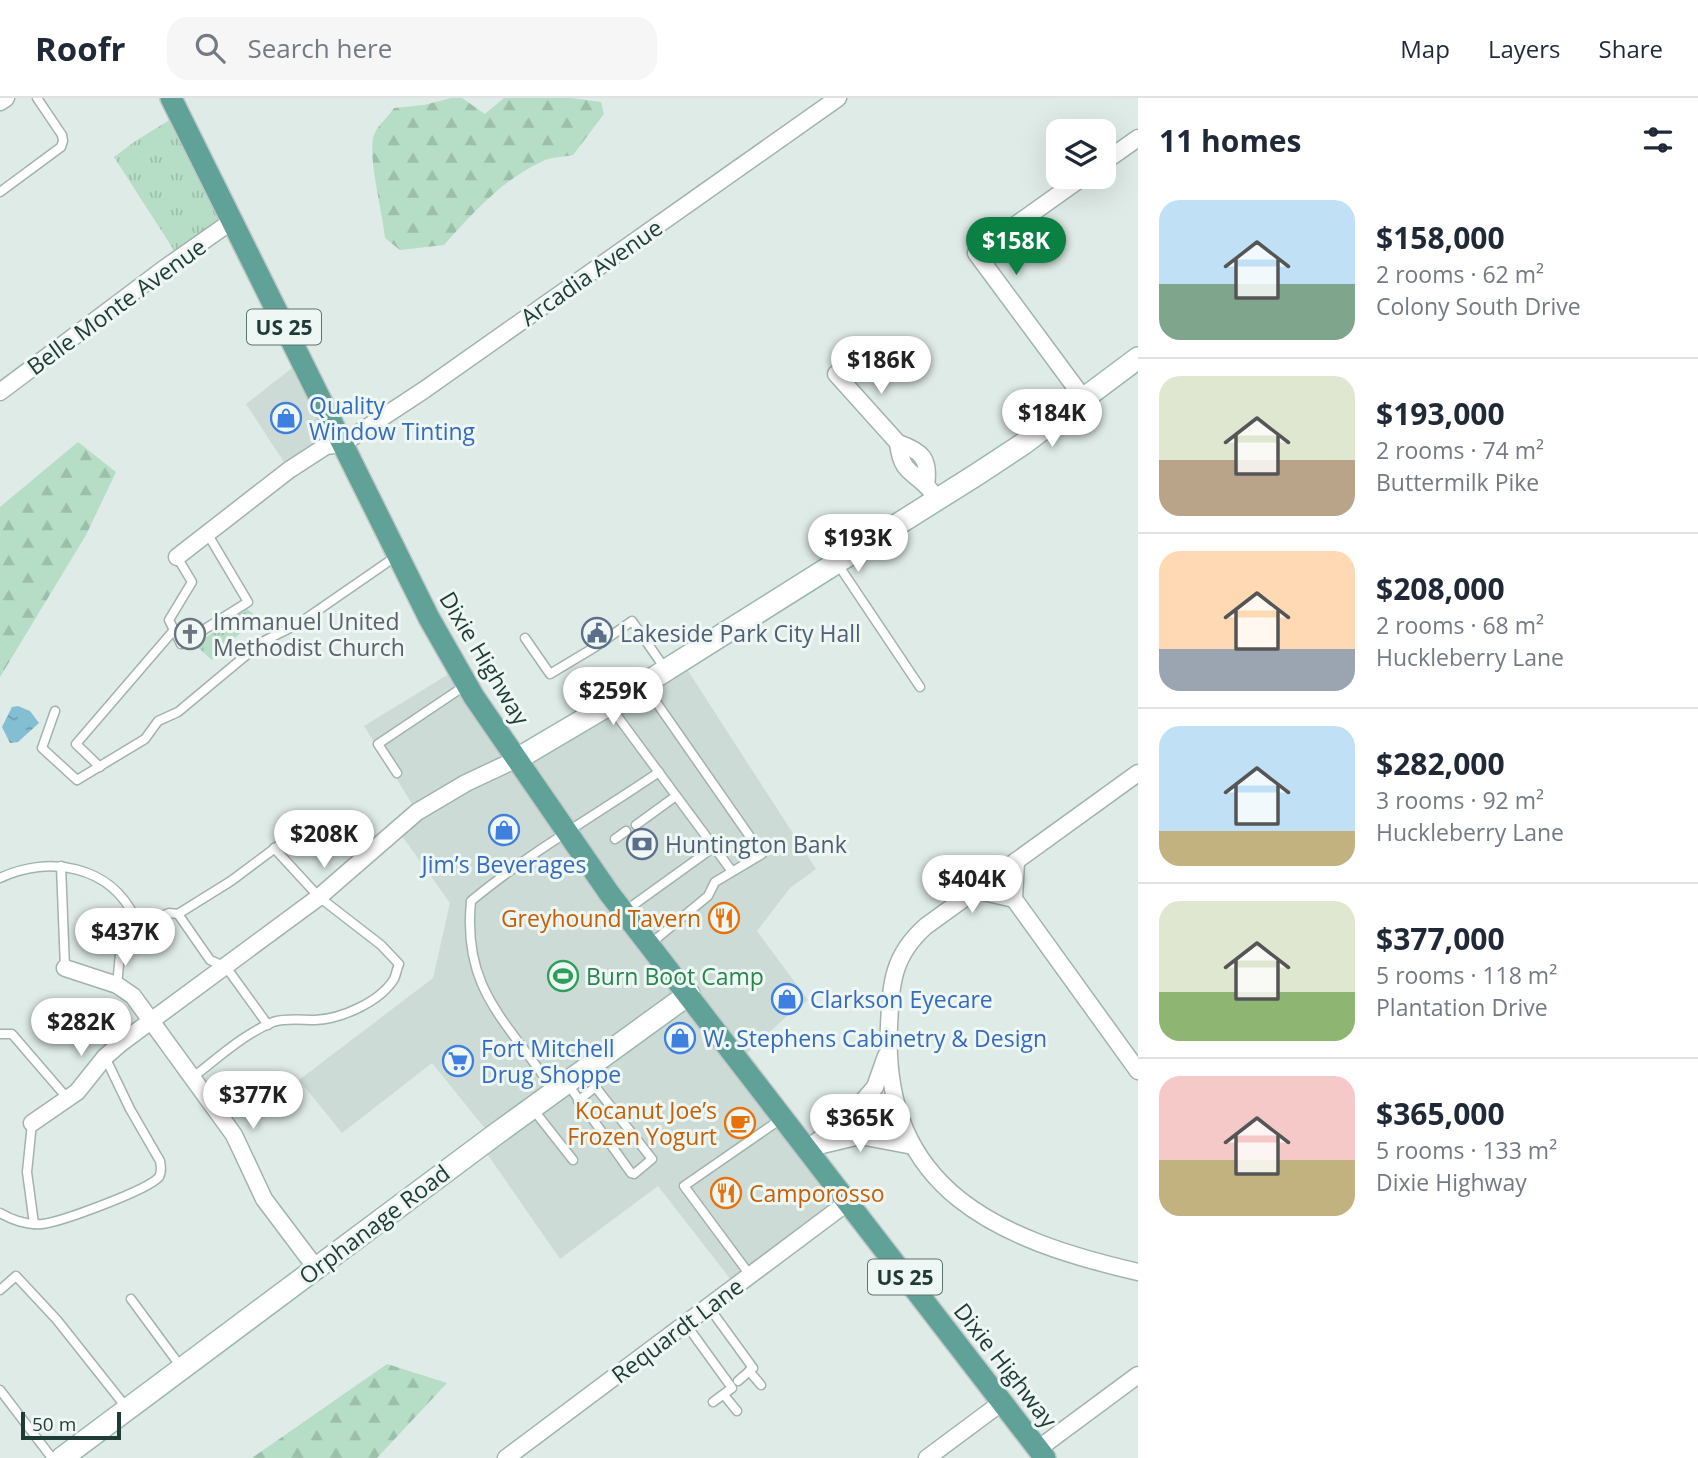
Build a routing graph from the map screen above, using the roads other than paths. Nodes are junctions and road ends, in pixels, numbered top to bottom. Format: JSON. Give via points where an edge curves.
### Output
{"nodes":[{"id":1,"x":6,"y":98,"type":"edge"},
{"id":2,"x":37,"y":98,"type":"edge"},
{"id":3,"x":171,"y":98,"type":"edge"},
{"id":4,"x":838,"y":98,"type":"edge"},
{"id":5,"x":0,"y":102,"type":"edge"},
{"id":6,"x":1138,"y":138,"type":"edge"},
{"id":7,"x":1116,"y":154,"type":"edge"},
{"id":8,"x":1066,"y":189,"type":"edge"},
{"id":9,"x":0,"y":192,"type":"edge"},
{"id":10,"x":232,"y":221,"type":"junction"},
{"id":11,"x":1138,"y":358,"type":"edge"},
{"id":12,"x":836,"y":374,"type":"dead end"},
{"id":13,"x":0,"y":391,"type":"edge"},
{"id":14,"x":1084,"y":399,"type":"junction"},
{"id":15,"x":342,"y":444,"type":"junction"},
{"id":16,"x":932,"y":492,"type":"junction"},
{"id":17,"x":207,"y":533,"type":"junction"},
{"id":18,"x":398,"y":555,"type":"junction"},
{"id":19,"x":177,"y":557,"type":"joint"},
{"id":20,"x":837,"y":562,"type":"junction"},
{"id":21,"x":174,"y":630,"type":"junction"},
{"id":22,"x":525,"y":638,"type":"dead end"},
{"id":23,"x":666,"y":670,"type":"junction"},
{"id":24,"x":644,"y":684,"type":"junction"},
{"id":25,"x":466,"y":685,"type":"junction"},
{"id":26,"x":920,"y":687,"type":"dead end"},
{"id":27,"x":609,"y":705,"type":"junction"},
{"id":28,"x":55,"y":712,"type":"dead end"},
{"id":29,"x":517,"y":759,"type":"junction"},
{"id":30,"x":100,"y":766,"type":"junction"},
{"id":31,"x":659,"y":772,"type":"junction"},
{"id":32,"x":397,"y":773,"type":"dead end"},
{"id":33,"x":1138,"y":773,"type":"edge"},
{"id":34,"x":676,"y":796,"type":"junction"},
{"id":35,"x":635,"y":825,"type":"dead end"},
{"id":36,"x":566,"y":831,"type":"junction"},
{"id":37,"x":626,"y":831,"type":"dead end"},
{"id":38,"x":294,"y":834,"type":"dead end"},
{"id":39,"x":615,"y":839,"type":"dead end"},
{"id":40,"x":714,"y":847,"type":"junction"},
{"id":41,"x":274,"y":849,"type":"junction"},
{"id":42,"x":1016,"y":861,"type":"junction"},
{"id":43,"x":61,"y":866,"type":"junction"},
{"id":44,"x":731,"y":870,"type":"junction"},
{"id":45,"x":0,"y":878,"type":"edge"},
{"id":46,"x":975,"y":890,"type":"junction"},
{"id":47,"x":319,"y":897,"type":"junction"},
{"id":48,"x":1014,"y":899,"type":"junction"},
{"id":49,"x":624,"y":912,"type":"junction"},
{"id":50,"x":178,"y":914,"type":"junction"},
{"id":51,"x":135,"y":918,"type":"junction"},
{"id":52,"x":650,"y":944,"type":"junction"},
{"id":53,"x":226,"y":967,"type":"junction"},
{"id":54,"x":65,"y":968,"type":"joint"},
{"id":55,"x":117,"y":985,"type":"junction"},
{"id":56,"x":688,"y":994,"type":"junction"},
{"id":57,"x":152,"y":1020,"type":"junction"},
{"id":58,"x":268,"y":1024,"type":"junction"},
{"id":59,"x":0,"y":1034,"type":"edge"},
{"id":60,"x":888,"y":1051,"type":"junction"},
{"id":61,"x":105,"y":1057,"type":"junction"},
{"id":62,"x":1138,"y":1071,"type":"edge"},
{"id":63,"x":193,"y":1077,"type":"junction"},
{"id":64,"x":566,"y":1092,"type":"junction"},
{"id":65,"x":68,"y":1098,"type":"junction"},
{"id":66,"x":532,"y":1108,"type":"junction"},
{"id":67,"x":784,"y":1117,"type":"junction"},
{"id":68,"x":32,"y":1123,"type":"joint"},
{"id":69,"x":914,"y":1146,"type":"junction"},
{"id":70,"x":808,"y":1149,"type":"junction"},
{"id":71,"x":573,"y":1160,"type":"dead end"},
{"id":72,"x":848,"y":1202,"type":"junction"},
{"id":73,"x":0,"y":1213,"type":"edge"},
{"id":74,"x":34,"y":1224,"type":"junction"},
{"id":75,"x":316,"y":1268,"type":"junction"},
{"id":76,"x":1138,"y":1272,"type":"edge"},
{"id":77,"x":750,"y":1275,"type":"junction"},
{"id":78,"x":0,"y":1290,"type":"edge"},
{"id":79,"x":131,"y":1299,"type":"dead end"},
{"id":80,"x":708,"y":1306,"type":"junction"},
{"id":81,"x":685,"y":1323,"type":"junction"},
{"id":82,"x":182,"y":1369,"type":"junction"},
{"id":83,"x":749,"y":1371,"type":"junction"},
{"id":84,"x":1138,"y":1375,"type":"edge"},
{"id":85,"x":738,"y":1381,"type":"dead end"},
{"id":86,"x":761,"y":1385,"type":"dead end"},
{"id":87,"x":0,"y":1390,"type":"edge"},
{"id":88,"x":723,"y":1395,"type":"junction"},
{"id":89,"x":713,"y":1402,"type":"dead end"},
{"id":90,"x":1001,"y":1402,"type":"junction"},
{"id":91,"x":128,"y":1409,"type":"junction"},
{"id":92,"x":737,"y":1411,"type":"dead end"},
{"id":93,"x":1041,"y":1454,"type":"edge"},
{"id":94,"x":52,"y":1458,"type":"edge"},
{"id":95,"x":62,"y":1458,"type":"edge"},
{"id":96,"x":506,"y":1458,"type":"edge"},
{"id":97,"x":927,"y":1458,"type":"edge"}],
"edges":[{"from":1,"to":5,"type":"street"},
{"from":2,"to":9,"type":"lane","via":[[64,141],[61,148]]},
{"from":3,"to":10,"type":"main road","name":"Dixie Highway","number":"US 25"},
{"from":4,"to":15,"type":"street","name":"Arcadia Avenue"},
{"from":6,"to":7,"type":"street"},
{"from":8,"to":14,"type":"street","via":[[976,253]]},
{"from":10,"to":13,"type":"street","name":"Belle Monte Avenue"},
{"from":10,"to":15,"type":"main road","name":"Dixie Highway","number":"US 25"},
{"from":11,"to":14,"type":"main road"},
{"from":12,"to":16,"type":"street","via":[[898,443],[925,459]]},
{"from":14,"to":16,"type":"main road","via":[[1023,444]]},
{"from":15,"to":17,"type":"street","name":"Arcadia Avenue","via":[[326,446],[289,470]]},
{"from":15,"to":18,"type":"main road","name":"Dixie Highway","number":"US 25"},
{"from":16,"to":20,"type":"main road"},
{"from":17,"to":19,"type":"street","name":"Arcadia Avenue"},
{"from":17,"to":21,"type":"lane","via":[[248,602],[181,644]]},
{"from":18,"to":25,"type":"main road","name":"Dixie Highway","number":"US 25"},
{"from":18,"to":30,"type":"lane","via":[[298,624],[262,642],[178,712],[158,721],[145,739]]},
{"from":19,"to":21,"type":"lane","via":[[192,582],[169,620]]},
{"from":20,"to":23,"type":"main road"},
{"from":20,"to":26,"type":"lane"},
{"from":21,"to":30,"type":"lane","via":[[76,744]]},
{"from":22,"to":23,"type":"lane","via":[[550,674],[632,621]]},
{"from":23,"to":24,"type":"main road"},
{"from":24,"to":27,"type":"main road"},
{"from":24,"to":44,"type":"lane","via":[[762,854]]},
{"from":25,"to":29,"type":"main road","name":"Dixie Highway","number":"US 25"},
{"from":25,"to":32,"type":"lane","via":[[378,744]]},
{"from":27,"to":29,"type":"main road"},
{"from":27,"to":31,"type":"lane"},
{"from":28,"to":30,"type":"lane","via":[[42,748],[77,780]]},
{"from":29,"to":36,"type":"main road","name":"Dixie Highway","number":"US 25"},
{"from":29,"to":47,"type":"street","via":[[417,812]]},
{"from":31,"to":34,"type":"lane"},
{"from":31,"to":36,"type":"lane"},
{"from":33,"to":42,"type":"street"},
{"from":34,"to":35,"type":"lane"},
{"from":34,"to":40,"type":"lane"},
{"from":36,"to":49,"type":"main road","name":"Dixie Highway","number":"US 25"},
{"from":36,"to":64,"type":"lane","via":[[471,901],[468,923],[473,962],[496,1012]]},
{"from":37,"to":39,"type":"lane"},
{"from":38,"to":41,"type":"lane"},
{"from":40,"to":44,"type":"lane"},
{"from":40,"to":49,"type":"lane"},
{"from":41,"to":47,"type":"lane"},
{"from":41,"to":50,"type":"lane"},
{"from":42,"to":46,"type":"street"},
{"from":42,"to":48,"type":"street"},
{"from":43,"to":45,"type":"lane","via":[[22,869]]},
{"from":43,"to":51,"type":"lane","via":[[79,869],[105,883],[120,895]]},
{"from":43,"to":54,"type":"lane"},
{"from":44,"to":52,"type":"lane","via":[[715,882],[708,896]]},
{"from":46,"to":48,"type":"street"},
{"from":46,"to":60,"type":"street","via":[[926,926],[902,951],[890,995]]},
{"from":47,"to":53,"type":"street"},
{"from":47,"to":58,"type":"lane","via":[[399,964],[394,978],[364,1006],[338,1017]]},
{"from":48,"to":62,"type":"street"},
{"from":49,"to":52,"type":"main road","name":"Dixie Highway","number":"US 25"},
{"from":50,"to":51,"type":"lane"},
{"from":50,"to":53,"type":"lane","via":[[210,960]]},
{"from":51,"to":55,"type":"lane","via":[[121,944]]},
{"from":52,"to":56,"type":"main road","name":"Dixie Highway","number":"US 25"},
{"from":53,"to":57,"type":"street"},
{"from":53,"to":58,"type":"lane"},
{"from":54,"to":55,"type":"street"},
{"from":55,"to":57,"type":"street","via":[[133,996]]},
{"from":56,"to":64,"type":"main road","name":"Orphanage Road"},
{"from":56,"to":67,"type":"main road","name":"Dixie Highway","number":"US 25"},
{"from":57,"to":61,"type":"street"},
{"from":57,"to":63,"type":"street"},
{"from":58,"to":63,"type":"lane"},
{"from":59,"to":65,"type":"lane","via":[[12,1034]]},
{"from":60,"to":69,"type":"street","via":[[897,1109]]},
{"from":60,"to":70,"type":"street","via":[[875,1087],[850,1116]]},
{"from":61,"to":65,"type":"street"},
{"from":61,"to":74,"type":"lane","via":[[162,1169],[158,1178],[67,1220]]},
{"from":63,"to":75,"type":"street","via":[[234,1135],[264,1199]]},
{"from":64,"to":64,"type":"lane","via":[[634,1174],[652,1159],[597,1089]]},
{"from":64,"to":66,"type":"main road","name":"Orphanage Road"},
{"from":65,"to":68,"type":"street"},
{"from":66,"to":71,"type":"lane"},
{"from":66,"to":75,"type":"main road","name":"Orphanage Road"},
{"from":67,"to":70,"type":"main road","name":"Dixie Highway","number":"US 25"},
{"from":67,"to":77,"type":"lane","via":[[684,1186]]},
{"from":68,"to":74,"type":"lane","via":[[27,1172]]},
{"from":69,"to":70,"type":"street","via":[[860,1136]]},
{"from":69,"to":76,"type":"street","via":[[942,1183],[1009,1232]]},
{"from":70,"to":72,"type":"main road","name":"Dixie Highway","number":"US 25"},
{"from":72,"to":77,"type":"street","name":"Requardt Lane"},
{"from":72,"to":90,"type":"main road","name":"Dixie Highway","number":"US 25"},
{"from":73,"to":74,"type":"lane"},
{"from":75,"to":82,"type":"main road","name":"Orphanage Road"},
{"from":77,"to":80,"type":"street","name":"Requardt Lane"},
{"from":78,"to":91,"type":"lane","via":[[16,1276]]},
{"from":79,"to":82,"type":"lane"},
{"from":80,"to":81,"type":"street","name":"Requardt Lane"},
{"from":80,"to":83,"type":"lane","via":[[753,1368]]},
{"from":81,"to":88,"type":"lane","via":[[732,1388]]},
{"from":81,"to":96,"type":"street","name":"Requardt Lane"},
{"from":82,"to":91,"type":"main road","name":"Orphanage Road"},
{"from":83,"to":85,"type":"lane"},
{"from":83,"to":86,"type":"lane"},
{"from":84,"to":93,"type":"street"},
{"from":87,"to":94,"type":"lane"},
{"from":88,"to":89,"type":"lane"},
{"from":88,"to":92,"type":"lane"},
{"from":90,"to":93,"type":"main road","name":"Dixie Highway","number":"US 25"},
{"from":90,"to":97,"type":"street"},
{"from":91,"to":95,"type":"main road","name":"Orphanage Road"}]}
